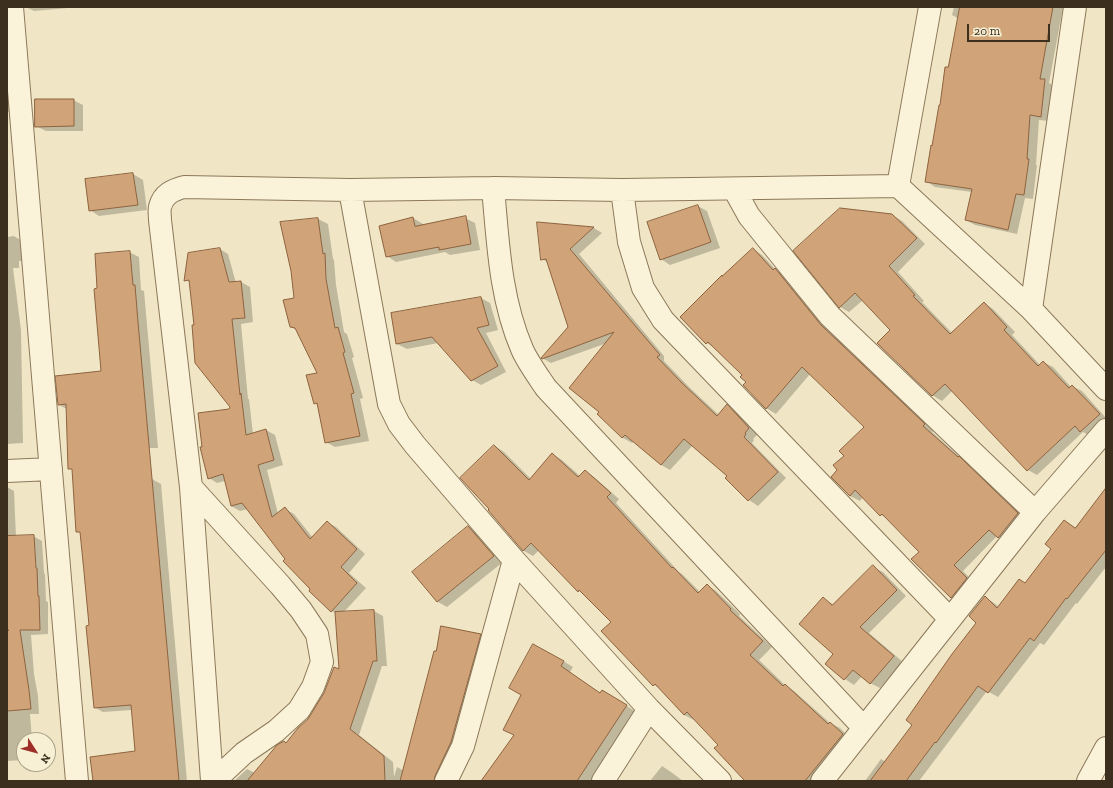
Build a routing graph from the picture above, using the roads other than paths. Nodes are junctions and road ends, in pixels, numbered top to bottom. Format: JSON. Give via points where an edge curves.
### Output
{"nodes":[{"id":1,"x":12,"y":7,"type":"edge"},
{"id":2,"x":930,"y":7,"type":"edge"},
{"id":3,"x":1075,"y":7,"type":"edge"},
{"id":4,"x":898,"y":186,"type":"junction"},
{"id":5,"x":493,"y":188,"type":"junction"},
{"id":6,"x":734,"y":189,"type":"junction"},
{"id":7,"x":350,"y":190,"type":"junction"},
{"id":8,"x":622,"y":190,"type":"junction"},
{"id":9,"x":1031,"y":309,"type":"junction"},
{"id":10,"x":1106,"y":388,"type":"edge"},
{"id":11,"x":1106,"y":430,"type":"edge"},
{"id":12,"x":51,"y":469,"type":"junction"},
{"id":13,"x":7,"y":471,"type":"edge"},
{"id":14,"x":191,"y":487,"type":"junction"},
{"id":15,"x":1035,"y":512,"type":"junction"},
{"id":16,"x":514,"y":560,"type":"junction"},
{"id":17,"x":950,"y":619,"type":"junction"},
{"id":18,"x":649,"y":709,"type":"junction"},
{"id":19,"x":864,"y":728,"type":"junction"},
{"id":20,"x":1106,"y":748,"type":"edge"},
{"id":21,"x":77,"y":781,"type":"edge"},
{"id":22,"x":213,"y":781,"type":"edge"},
{"id":23,"x":446,"y":781,"type":"edge"},
{"id":24,"x":603,"y":781,"type":"edge"},
{"id":25,"x":720,"y":781,"type":"edge"},
{"id":26,"x":822,"y":781,"type":"edge"},
{"id":27,"x":1088,"y":781,"type":"edge"}],
"edges":[{"from":1,"to":12,"type":"street"},
{"from":2,"to":4,"type":"street"},
{"from":3,"to":9,"type":"street"},
{"from":4,"to":6,"type":"street"},
{"from":4,"to":9,"type":"street"},
{"from":5,"to":7,"type":"street"},
{"from":5,"to":8,"type":"street"},
{"from":5,"to":19,"type":"street","via":[[500,264],[510,317],[522,351],[546,388]]},
{"from":6,"to":8,"type":"street"},
{"from":6,"to":15,"type":"street","via":[[749,216],[830,316]]},
{"from":7,"to":14,"type":"street","via":[[184,187],[174,189],[166,196],[160,207]]},
{"from":7,"to":16,"type":"street","via":[[389,404],[399,424],[415,445]]},
{"from":8,"to":17,"type":"street","via":[[629,242],[643,288],[663,320]]},
{"from":9,"to":10,"type":"street"},
{"from":11,"to":15,"type":"street"},
{"from":12,"to":13,"type":"street"},
{"from":12,"to":21,"type":"street"},
{"from":14,"to":22,"type":"street"},
{"from":14,"to":22,"type":"street","via":[[300,610],[317,634],[322,662],[313,687],[299,710]]},
{"from":15,"to":17,"type":"street"},
{"from":16,"to":18,"type":"street"},
{"from":16,"to":23,"type":"street","via":[[464,746]]},
{"from":17,"to":19,"type":"street"},
{"from":18,"to":24,"type":"street"},
{"from":18,"to":25,"type":"street"},
{"from":19,"to":26,"type":"street"},
{"from":20,"to":27,"type":"street"}]}
